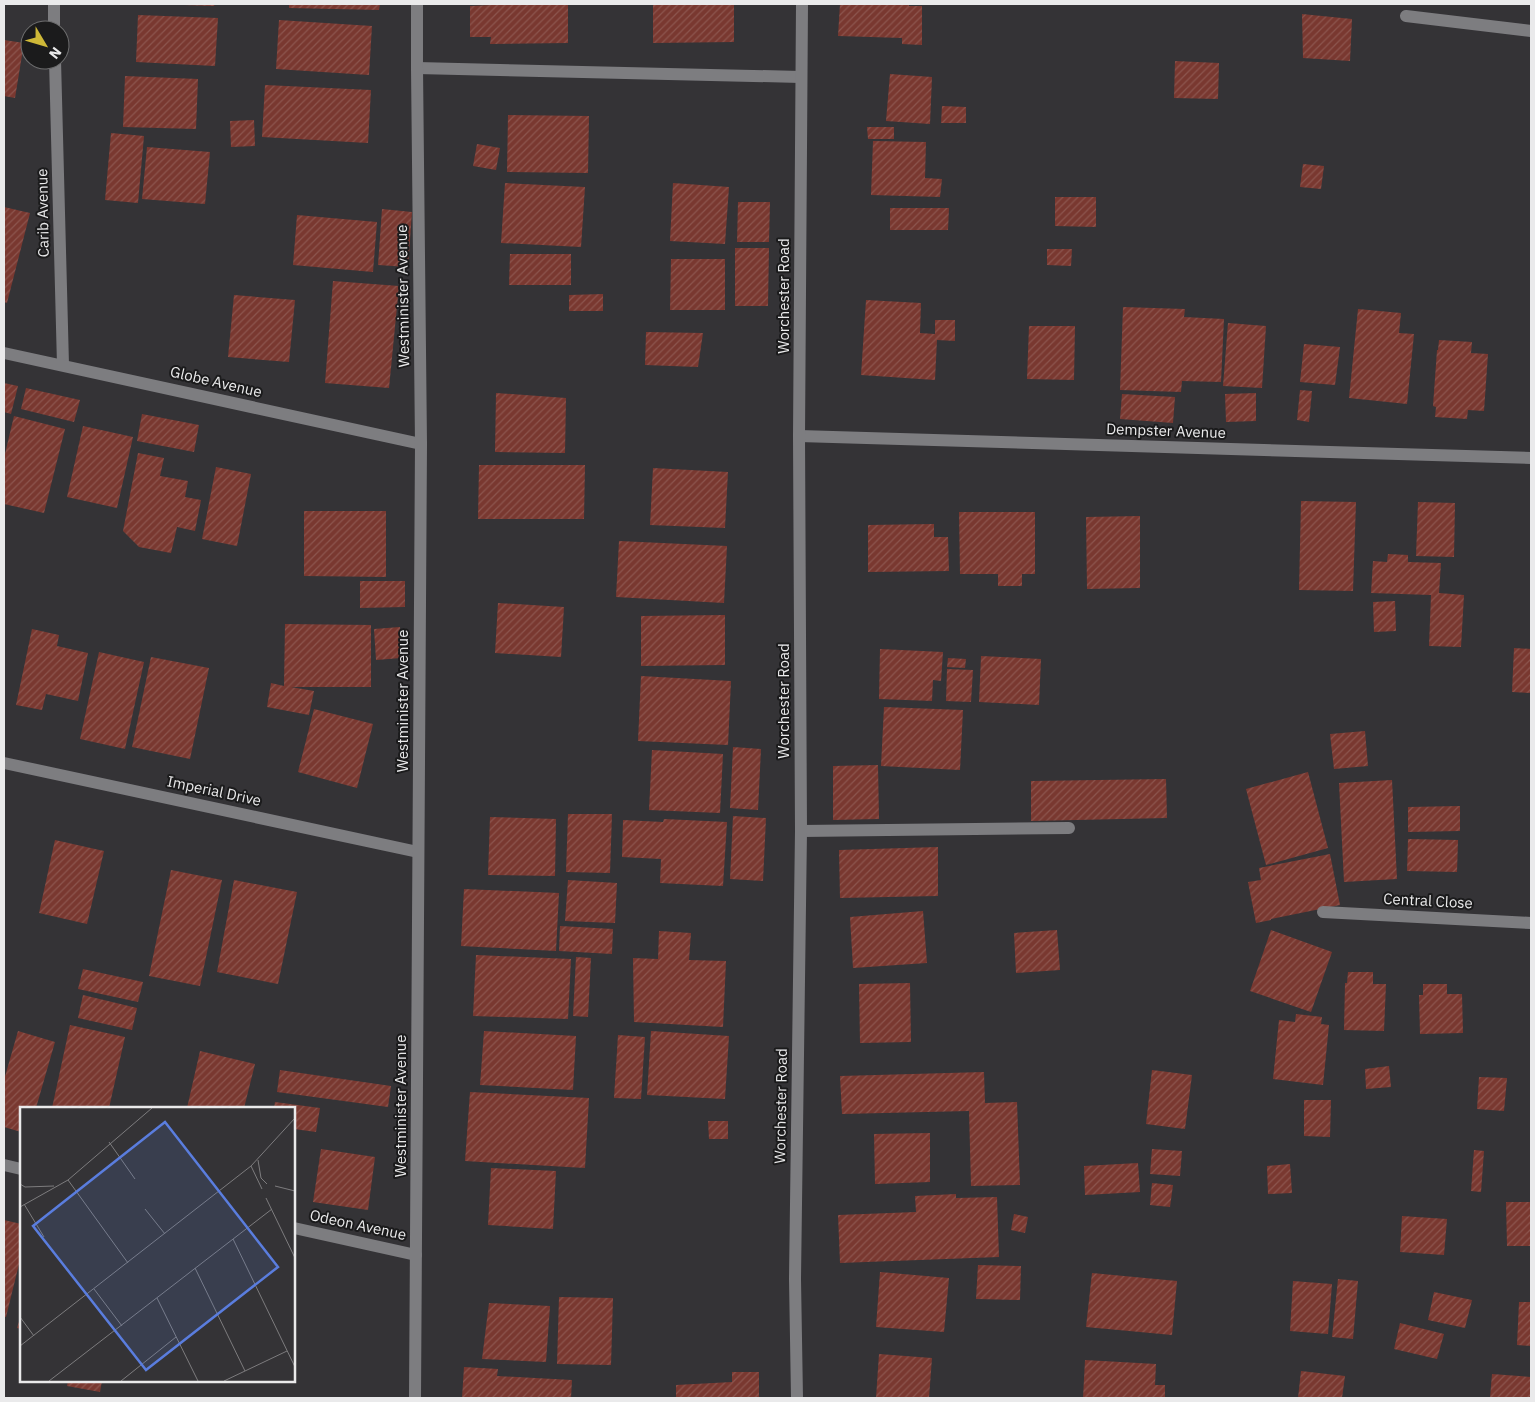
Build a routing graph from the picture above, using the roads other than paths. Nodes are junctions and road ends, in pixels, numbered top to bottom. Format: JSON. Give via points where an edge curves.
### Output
{"nodes":[{"id":1,"x":54,"y":4,"type":"edge"},
{"id":2,"x":417,"y":4,"type":"edge"},
{"id":3,"x":802,"y":4,"type":"edge"},
{"id":4,"x":1406,"y":16,"type":"dead end"},
{"id":5,"x":54,"y":20,"type":"edge"},
{"id":6,"x":1531,"y":31,"type":"edge"},
{"id":7,"x":417,"y":68,"type":"junction"},
{"id":8,"x":55,"y":70,"type":"edge"},
{"id":9,"x":801,"y":77,"type":"junction"},
{"id":10,"x":4,"y":353,"type":"edge"},
{"id":11,"x":62,"y":365,"type":"junction"},
{"id":12,"x":799,"y":436,"type":"junction"},
{"id":13,"x":421,"y":444,"type":"junction"},
{"id":14,"x":1531,"y":458,"type":"edge"},
{"id":15,"x":4,"y":763,"type":"edge"},
{"id":16,"x":1069,"y":828,"type":"dead end"},
{"id":17,"x":801,"y":831,"type":"junction"},
{"id":18,"x":418,"y":852,"type":"junction"},
{"id":19,"x":1323,"y":912,"type":"dead end"},
{"id":20,"x":1531,"y":923,"type":"edge"},
{"id":21,"x":4,"y":1165,"type":"edge"},
{"id":22,"x":20,"y":1169,"type":"edge"},
{"id":23,"x":295,"y":1228,"type":"edge"},
{"id":24,"x":416,"y":1255,"type":"junction"},
{"id":25,"x":415,"y":1398,"type":"edge"},
{"id":26,"x":798,"y":1398,"type":"edge"}],
"edges":[{"from":1,"to":5,"type":"street"},
{"from":2,"to":7,"type":"street","name":"Westminister Avenue"},
{"from":3,"to":9,"type":"street","name":"Worchester Road"},
{"from":4,"to":6,"type":"street"},
{"from":7,"to":9,"type":"street"},
{"from":7,"to":13,"type":"street","name":"Westminister Avenue"},
{"from":8,"to":11,"type":"street","name":"Carib Avenue"},
{"from":9,"to":12,"type":"street","name":"Worchester Road"},
{"from":10,"to":11,"type":"street","name":"Globe Avenue"},
{"from":11,"to":13,"type":"street","name":"Globe Avenue"},
{"from":12,"to":14,"type":"street","name":"Dempster Avenue"},
{"from":12,"to":17,"type":"street","name":"Worchester Road"},
{"from":13,"to":18,"type":"street","name":"Westminister Avenue"},
{"from":15,"to":18,"type":"street","name":"Imperial Drive"},
{"from":16,"to":17,"type":"street"},
{"from":17,"to":26,"type":"street","name":"Worchester Road","via":[[795,1279]]},
{"from":18,"to":24,"type":"street","name":"Westminister Avenue"},
{"from":19,"to":20,"type":"street","name":"Central Close"},
{"from":21,"to":22,"type":"street"},
{"from":23,"to":24,"type":"street","name":"Odeon Avenue"},
{"from":24,"to":25,"type":"street","name":"Westminister Avenue"}]}
